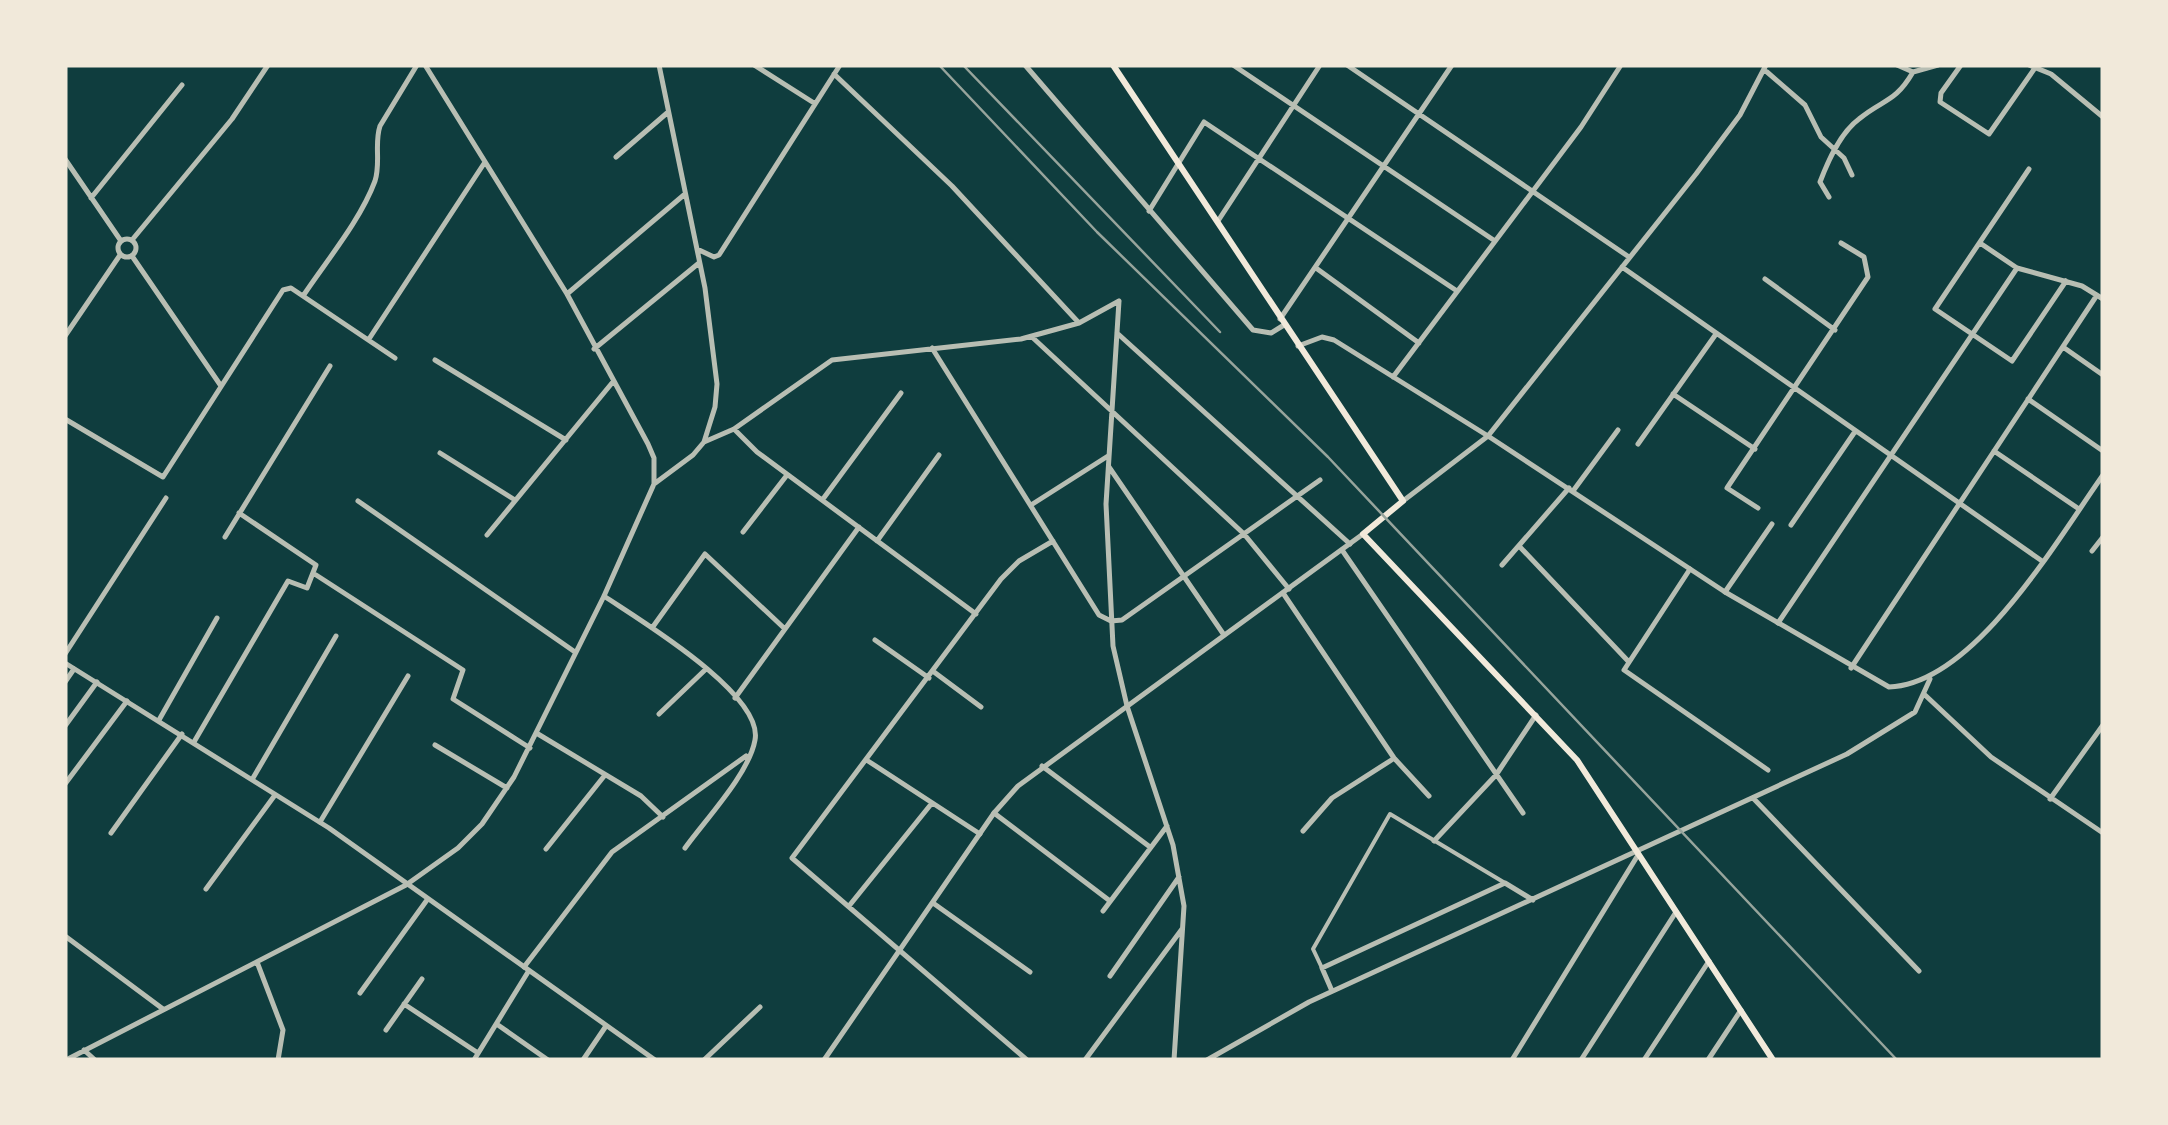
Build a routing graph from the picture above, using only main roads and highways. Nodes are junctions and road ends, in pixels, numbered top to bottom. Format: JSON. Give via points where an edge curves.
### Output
{"nodes":[{"id":1,"x":1113,"y":65,"type":"edge"},
{"id":2,"x":1774,"y":1060,"type":"edge"}],
"edges":[{"from":1,"to":2,"type":"main road","via":[[1402,501],[1364,534],[1576,760]]}]}
